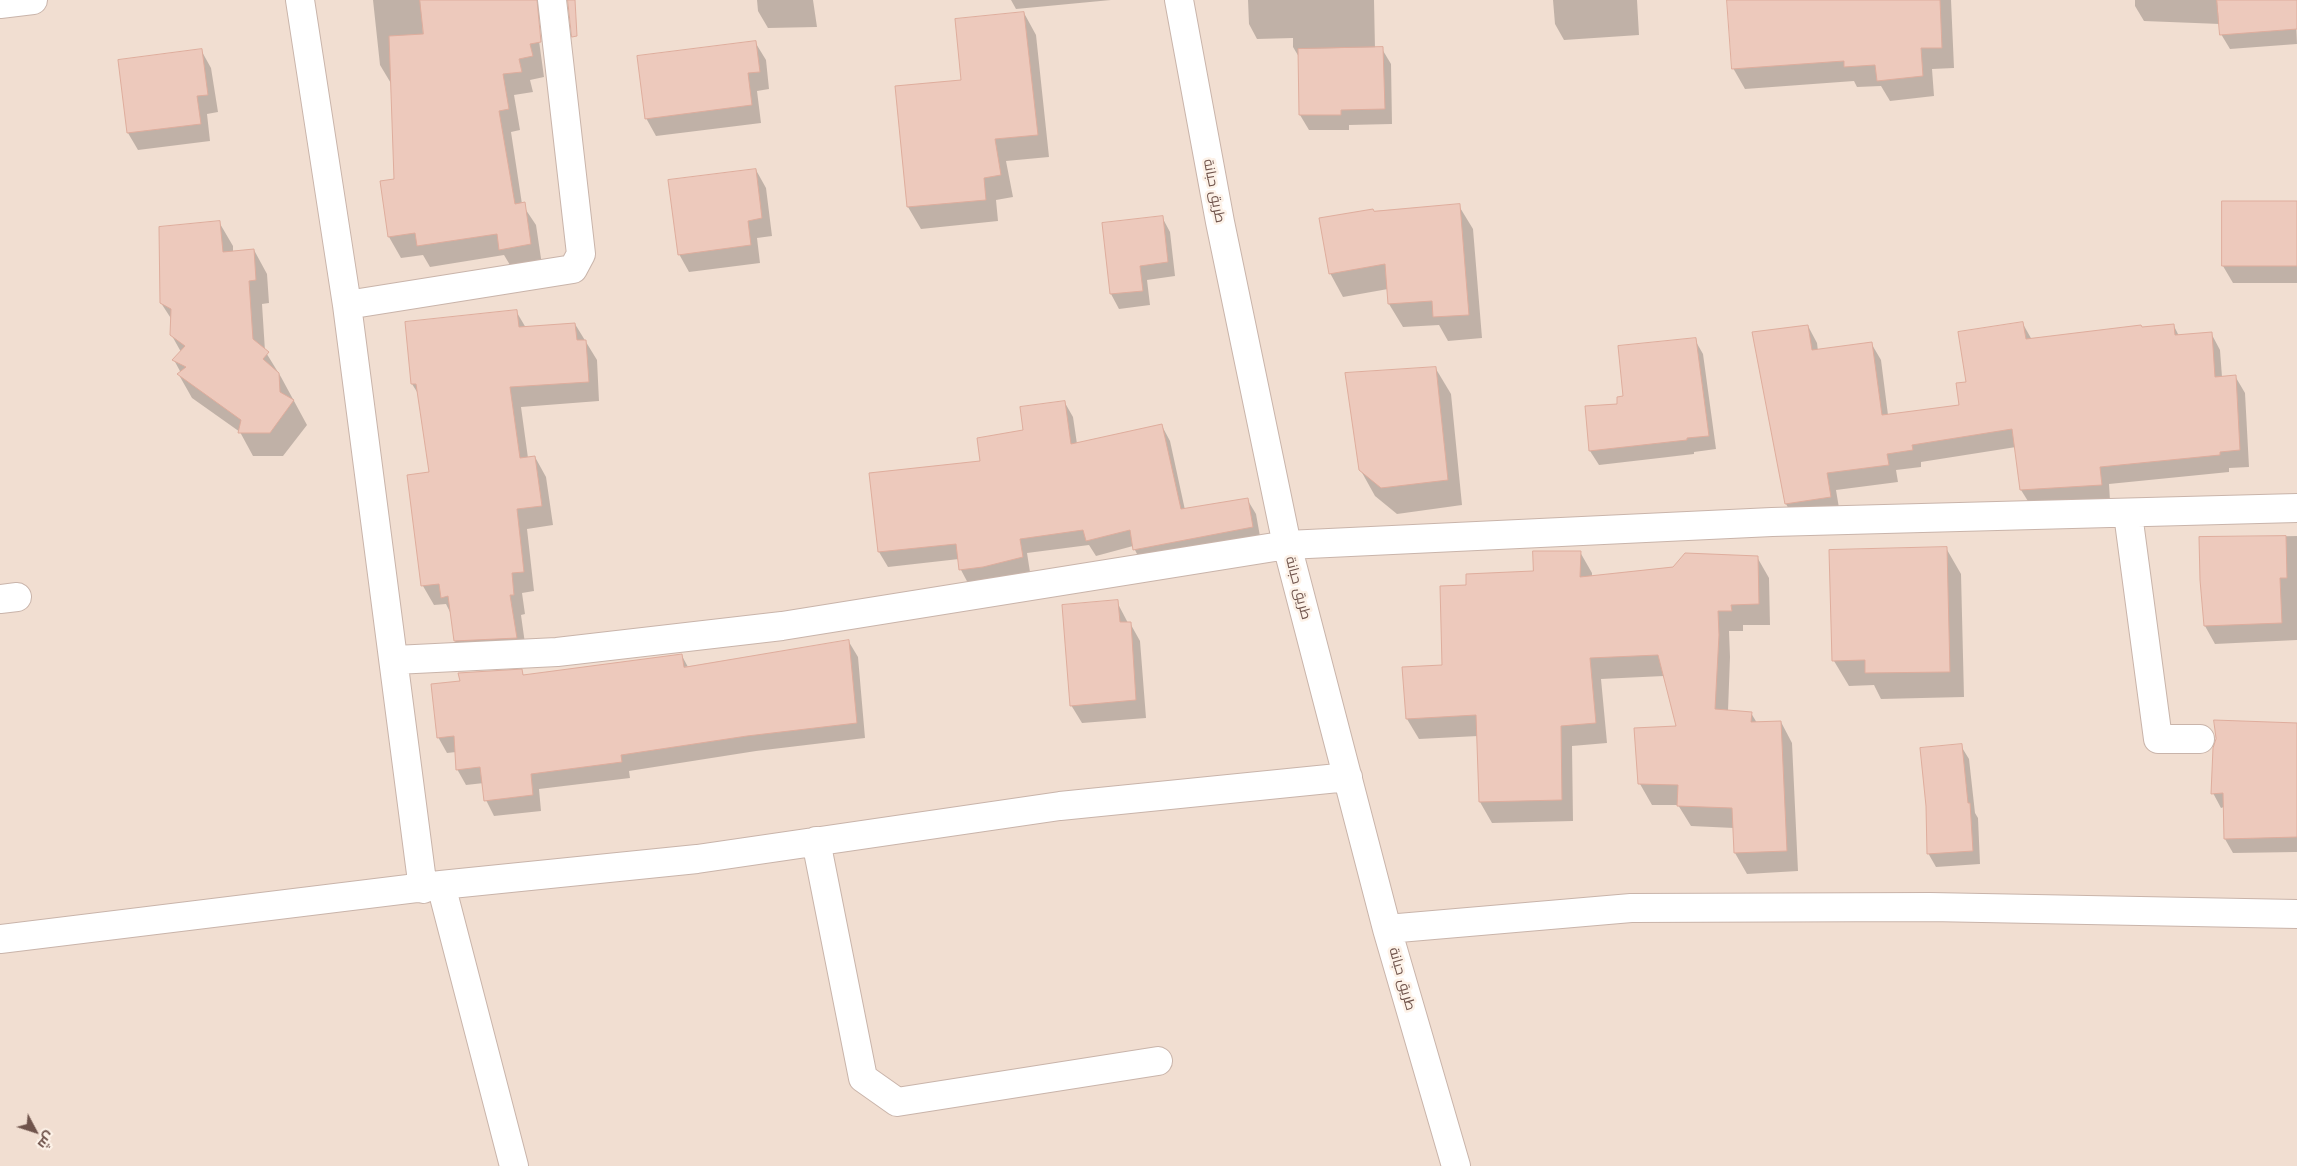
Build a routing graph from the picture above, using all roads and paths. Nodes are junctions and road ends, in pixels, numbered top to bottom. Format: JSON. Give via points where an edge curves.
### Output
{"nodes":[{"id":1,"x":33,"y":0,"type":"edge"},
{"id":2,"x":300,"y":0,"type":"edge"},
{"id":3,"x":552,"y":0,"type":"edge"},
{"id":4,"x":1179,"y":0,"type":"edge"},
{"id":5,"x":0,"y":4,"type":"edge"},
{"id":6,"x":347,"y":305,"type":"junction"},
{"id":7,"x":2297,"y":508,"type":"edge"},
{"id":8,"x":2128,"y":514,"type":"junction"},
{"id":9,"x":1287,"y":545,"type":"junction"},
{"id":10,"x":395,"y":660,"type":"junction"},
{"id":11,"x":2200,"y":739,"type":"dead end"},
{"id":12,"x":1348,"y":777,"type":"junction"},
{"id":13,"x":816,"y":841,"type":"junction"},
{"id":14,"x":432,"y":887,"type":"junction"},
{"id":15,"x":2297,"y":914,"type":"edge"},
{"id":16,"x":1387,"y":928,"type":"junction"},
{"id":17,"x":0,"y":939,"type":"edge"},
{"id":18,"x":1158,"y":1062,"type":"dead end"},
{"id":19,"x":514,"y":1166,"type":"edge"},
{"id":20,"x":1456,"y":1166,"type":"edge"}],
"edges":[{"from":1,"to":5,"type":"street"},
{"from":2,"to":6,"type":"street"},
{"from":3,"to":6,"type":"street","via":[[581,254],[573,269]]},
{"from":4,"to":9,"type":"street","name":"طريق حبانة","via":[[1220,222]]},
{"from":6,"to":10,"type":"street"},
{"from":7,"to":8,"type":"street"},
{"from":8,"to":9,"type":"street","via":[[1772,522]]},
{"from":8,"to":11,"type":"street","via":[[2158,739]]},
{"from":9,"to":10,"type":"street","via":[[782,626],[557,652]]},
{"from":9,"to":12,"type":"street","name":"طريق حبانة"},
{"from":10,"to":14,"type":"street"},
{"from":12,"to":13,"type":"street","via":[[1060,806]]},
{"from":12,"to":16,"type":"street","name":"طريق حبانة"},
{"from":13,"to":14,"type":"street","via":[[697,859]]},
{"from":13,"to":18,"type":"street","via":[[863,1078],[897,1102]]},
{"from":14,"to":17,"type":"street"},
{"from":14,"to":19,"type":"street"},
{"from":15,"to":16,"type":"street","via":[[1930,908],[1631,908]]},
{"from":16,"to":20,"type":"street","name":"طريق حبانة"}]}
